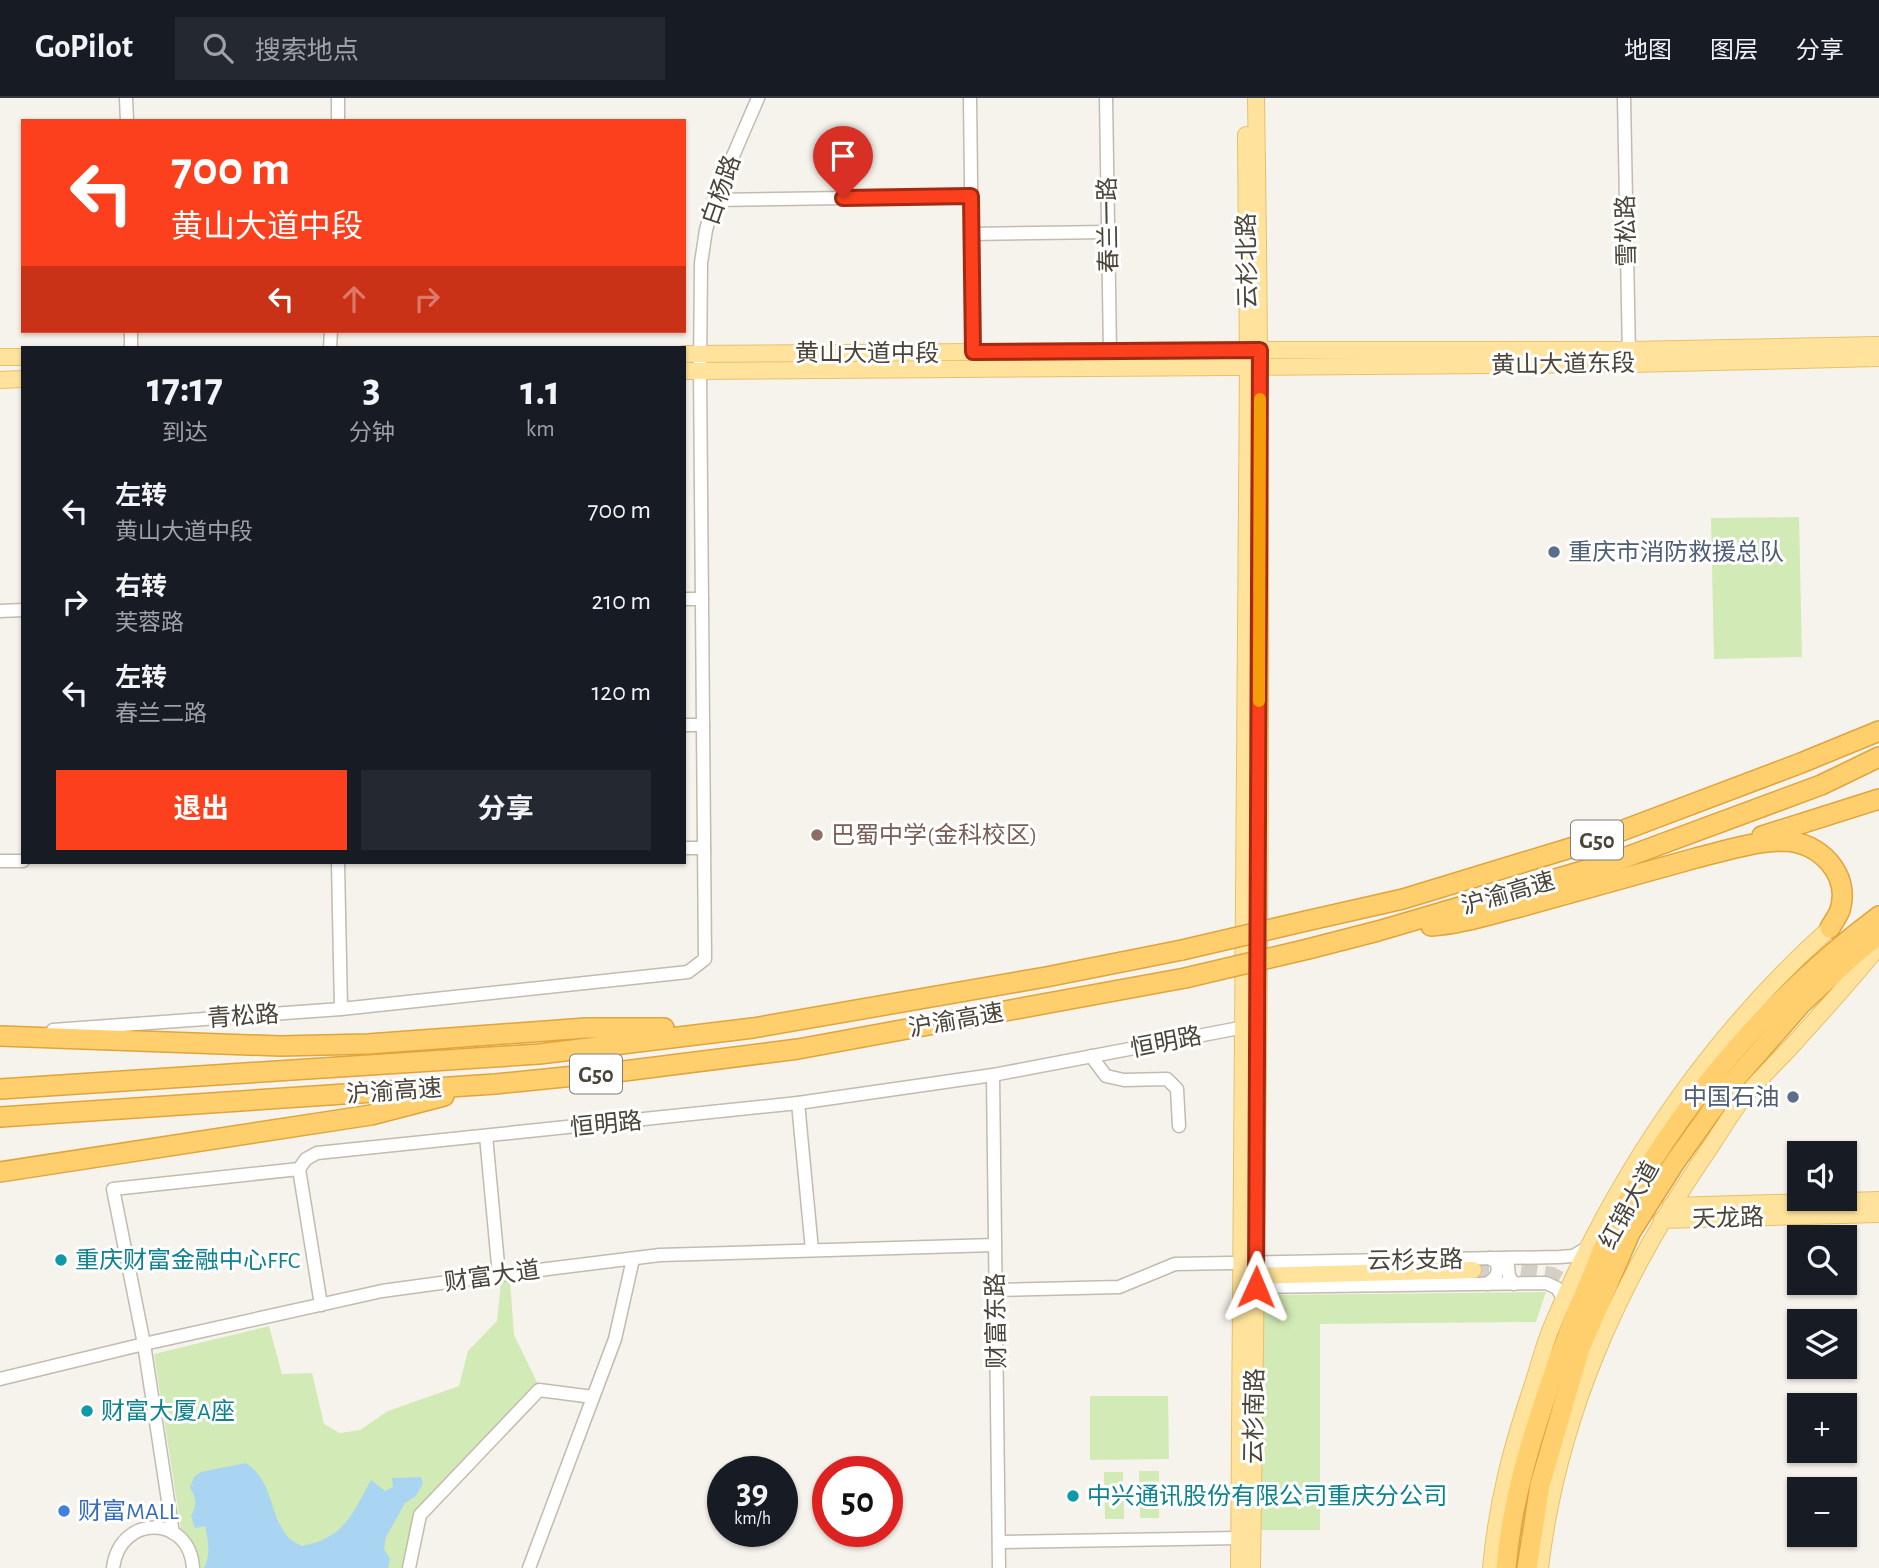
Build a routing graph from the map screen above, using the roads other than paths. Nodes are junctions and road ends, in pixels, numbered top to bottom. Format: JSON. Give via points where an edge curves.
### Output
{"nodes":[{"id":1,"x":126,"y":98,"type":"edge"},
{"id":2,"x":338,"y":98,"type":"edge"},
{"id":3,"x":758,"y":98,"type":"edge"},
{"id":4,"x":970,"y":98,"type":"edge"},
{"id":5,"x":1106,"y":98,"type":"edge"},
{"id":6,"x":1245,"y":98,"type":"edge"},
{"id":7,"x":1256,"y":98,"type":"edge"},
{"id":8,"x":1624,"y":98,"type":"edge"},
{"id":9,"x":127,"y":119,"type":"edge"},
{"id":10,"x":338,"y":119,"type":"edge"},
{"id":11,"x":971,"y":196,"type":"junction"},
{"id":12,"x":714,"y":200,"type":"junction"},
{"id":13,"x":1108,"y":232,"type":"junction"},
{"id":14,"x":972,"y":234,"type":"junction"},
{"id":15,"x":1879,"y":345,"type":"edge"},
{"id":16,"x":973,"y":352,"type":"junction"},
{"id":17,"x":1110,"y":352,"type":"junction"},
{"id":18,"x":692,"y":354,"type":"edge"},
{"id":19,"x":0,"y":357,"type":"edge"},
{"id":20,"x":21,"y":357,"type":"edge"},
{"id":21,"x":1629,"y":357,"type":"junction"},
{"id":22,"x":1254,"y":358,"type":"junction"},
{"id":23,"x":1879,"y":358,"type":"edge"},
{"id":24,"x":692,"y":371,"type":"edge"},
{"id":25,"x":21,"y":379,"type":"edge"},
{"id":26,"x":0,"y":380,"type":"edge"},
{"id":27,"x":686,"y":599,"type":"edge"},
{"id":28,"x":702,"y":599,"type":"junction"},
{"id":29,"x":21,"y":610,"type":"edge"},
{"id":30,"x":0,"y":611,"type":"edge"},
{"id":31,"x":686,"y":725,"type":"edge"},
{"id":32,"x":703,"y":725,"type":"junction"},
{"id":33,"x":1879,"y":731,"type":"edge"},
{"id":34,"x":1879,"y":757,"type":"edge"},
{"id":35,"x":1879,"y":799,"type":"edge"},
{"id":36,"x":686,"y":848,"type":"edge"},
{"id":37,"x":704,"y":848,"type":"junction"},
{"id":38,"x":0,"y":861,"type":"edge"},
{"id":39,"x":21,"y":861,"type":"edge"},
{"id":40,"x":338,"y":864,"type":"edge"},
{"id":41,"x":1668,"y":866,"type":"junction"},
{"id":42,"x":1879,"y":916,"type":"edge"},
{"id":43,"x":1830,"y":928,"type":"joint"},
{"id":44,"x":1378,"y":931,"type":"junction"},
{"id":45,"x":1879,"y":934,"type":"edge"},
{"id":46,"x":1879,"y":946,"type":"edge"},
{"id":47,"x":705,"y":959,"type":"joint"},
{"id":48,"x":341,"y":1009,"type":"junction"},
{"id":49,"x":1251,"y":1026,"type":"junction"},
{"id":50,"x":753,"y":1028,"type":"junction"},
{"id":51,"x":0,"y":1035,"type":"edge"},
{"id":52,"x":1091,"y":1056,"type":"junction"},
{"id":53,"x":993,"y":1075,"type":"junction"},
{"id":54,"x":495,"y":1084,"type":"junction"},
{"id":55,"x":0,"y":1089,"type":"edge"},
{"id":56,"x":799,"y":1103,"type":"junction"},
{"id":57,"x":0,"y":1117,"type":"edge"},
{"id":58,"x":1178,"y":1126,"type":"dead end"},
{"id":59,"x":486,"y":1136,"type":"junction"},
{"id":60,"x":299,"y":1169,"type":"junction"},
{"id":61,"x":0,"y":1172,"type":"edge"},
{"id":62,"x":1879,"y":1200,"type":"edge"},
{"id":63,"x":1671,"y":1206,"type":"junction"},
{"id":64,"x":1879,"y":1214,"type":"edge"},
{"id":65,"x":1662,"y":1220,"type":"junction"},
{"id":66,"x":994,"y":1245,"type":"junction"},
{"id":67,"x":1587,"y":1248,"type":"junction"},
{"id":68,"x":812,"y":1251,"type":"junction"},
{"id":69,"x":1490,"y":1258,"type":"junction"},
{"id":70,"x":1507,"y":1258,"type":"junction"},
{"id":71,"x":633,"y":1259,"type":"junction"},
{"id":72,"x":1473,"y":1270,"type":"tunnel mouth"},
{"id":73,"x":499,"y":1275,"type":"junction"},
{"id":74,"x":1249,"y":1275,"type":"junction"},
{"id":75,"x":1487,"y":1284,"type":"junction"},
{"id":76,"x":1514,"y":1284,"type":"junction"},
{"id":77,"x":995,"y":1290,"type":"junction"},
{"id":78,"x":1564,"y":1300,"type":"junction"},
{"id":79,"x":321,"y":1305,"type":"junction"},
{"id":80,"x":144,"y":1344,"type":"junction"},
{"id":81,"x":0,"y":1379,"type":"edge"},
{"id":82,"x":1591,"y":1387,"type":"dead end"},
{"id":83,"x":593,"y":1397,"type":"junction"},
{"id":84,"x":173,"y":1533,"type":"junction"},
{"id":85,"x":1239,"y":1538,"type":"junction"},
{"id":86,"x":999,"y":1542,"type":"junction"},
{"id":87,"x":113,"y":1568,"type":"edge"},
{"id":88,"x":193,"y":1568,"type":"edge"},
{"id":89,"x":409,"y":1568,"type":"edge"},
{"id":90,"x":529,"y":1568,"type":"edge"},
{"id":91,"x":999,"y":1568,"type":"edge"},
{"id":92,"x":1239,"y":1568,"type":"edge"},
{"id":93,"x":1252,"y":1568,"type":"edge"},
{"id":94,"x":1491,"y":1568,"type":"edge"},
{"id":95,"x":1506,"y":1568,"type":"edge"},
{"id":96,"x":1527,"y":1568,"type":"edge"},
{"id":97,"x":1540,"y":1568,"type":"edge"},
{"id":98,"x":1548,"y":1568,"type":"edge"}],
"edges":[{"from":1,"to":9,"type":"street"},
{"from":2,"to":10,"type":"street"},
{"from":3,"to":12,"type":"street","name":"白杨路"},
{"from":4,"to":11,"type":"street"},
{"from":5,"to":13,"type":"street","name":"春兰一路"},
{"from":6,"to":22,"type":"main road","name":"云杉北路"},
{"from":7,"to":22,"type":"main road","name":"云杉北路"},
{"from":8,"to":21,"type":"street","name":"雪松路"},
{"from":11,"to":12,"type":"street"},
{"from":11,"to":14,"type":"street"},
{"from":12,"to":18,"type":"street","name":"白杨路","via":[[701,263]]},
{"from":13,"to":14,"type":"street"},
{"from":13,"to":17,"type":"street","name":"春兰一路"},
{"from":14,"to":16,"type":"street"},
{"from":15,"to":21,"type":"main road","name":"黄山大道东段"},
{"from":16,"to":17,"type":"main road","name":"黄山大道中段"},
{"from":16,"to":18,"type":"main road","name":"黄山大道中段"},
{"from":17,"to":22,"type":"main road","name":"黄山大道中段"},
{"from":18,"to":24,"type":"street","name":"白杨路"},
{"from":19,"to":20,"type":"main road"},
{"from":21,"to":22,"type":"main road","name":"黄山大道东段"},
{"from":21,"to":23,"type":"main road","name":"黄山大道东段"},
{"from":22,"to":24,"type":"main road","name":"黄山大道中段"},
{"from":22,"to":49,"type":"main road","name":"云杉北路"},
{"from":24,"to":28,"type":"street","name":"白杨路"},
{"from":25,"to":26,"type":"main road"},
{"from":27,"to":28,"type":"street"},
{"from":28,"to":32,"type":"street","name":"白杨路"},
{"from":29,"to":30,"type":"street"},
{"from":31,"to":32,"type":"street"},
{"from":32,"to":37,"type":"street","name":"白杨路"},
{"from":33,"to":50,"type":"highway","name":"沪渝高速","number":"G50","bridge":true,"via":[[1600,839],[1404,899],[1046,978]]},
{"from":34,"to":44,"type":"highway","name":"沪渝高速","number":"G50","via":[[1821,785],[1613,862]]},
{"from":35,"to":41,"type":"highway"},
{"from":36,"to":37,"type":"street"},
{"from":37,"to":47,"type":"street","name":"白杨路"},
{"from":38,"to":39,"type":"street"},
{"from":40,"to":48,"type":"street"},
{"from":41,"to":43,"type":"highway","via":[[1765,843],[1797,842],[1811,847],[1831,862],[1843,895]]},
{"from":41,"to":44,"type":"highway","via":[[1441,926]]},
{"from":42,"to":95,"type":"highway","name":"红锦大道","via":[[1789,993],[1717,1070],[1661,1147],[1615,1224],[1564,1342],[1540,1413],[1508,1538]]},
{"from":43,"to":67,"type":"main road","name":"红锦大道","via":[[1743,1015],[1685,1088],[1647,1143]]},
{"from":44,"to":54,"type":"highway","name":"沪渝高速","number":"G50","bridge":true,"via":[[1185,978],[798,1049]]},
{"from":45,"to":96,"type":"highway","name":"红锦大道","via":[[1801,1004],[1730,1084],[1630,1233],[1576,1359],[1540,1485]]},
{"from":46,"to":63,"type":"main road","name":"红锦大道","via":[[1745,1097]]},
{"from":47,"to":48,"type":"street","name":"青松路","via":[[688,972]]},
{"from":48,"to":51,"type":"street","name":"青松路"},
{"from":49,"to":52,"type":"street","name":"恒明路"},
{"from":49,"to":74,"type":"main road","name":"云杉北路"},
{"from":50,"to":51,"type":"highway","via":[[586,1028],[280,1046]]},
{"from":50,"to":55,"type":"highway","name":"沪渝高速","number":"G50","via":[[539,1054]]},
{"from":52,"to":53,"type":"street","name":"恒明路"},
{"from":52,"to":58,"type":"street","via":[[1107,1076],[1167,1079],[1177,1089]]},
{"from":53,"to":56,"type":"street","name":"恒明路"},
{"from":53,"to":66,"type":"street","name":"财富东路"},
{"from":54,"to":57,"type":"highway","name":"沪渝高速","number":"G50"},
{"from":54,"to":61,"type":"highway","via":[[371,1115]]},
{"from":56,"to":59,"type":"street","name":"恒明路"},
{"from":56,"to":68,"type":"street"},
{"from":59,"to":60,"type":"street","name":"恒明路","via":[[317,1153]]},
{"from":59,"to":73,"type":"street"},
{"from":60,"to":79,"type":"street"},
{"from":60,"to":80,"type":"street","name":"恒明路","via":[[113,1189]]},
{"from":62,"to":63,"type":"main road","name":"天龙路"},
{"from":63,"to":65,"type":"main road","name":"红锦大道"},
{"from":64,"to":65,"type":"main road","name":"天龙路"},
{"from":65,"to":97,"type":"main road","name":"红锦大道","via":[[1594,1354],[1561,1454]]},
{"from":66,"to":68,"type":"street","name":"财富大道"},
{"from":66,"to":77,"type":"street","name":"财富东路"},
{"from":67,"to":70,"type":"street","name":"云杉支路","via":[[1573,1256]]},
{"from":67,"to":78,"type":"main road","name":"红锦大道"},
{"from":68,"to":71,"type":"street","name":"财富大道"},
{"from":69,"to":70,"type":"street","name":"云杉支路"},
{"from":69,"to":74,"type":"street","name":"云杉支路"},
{"from":69,"to":75,"type":"street","via":[[1499,1271]]},
{"from":70,"to":76,"type":"street","via":[[1508,1276]]},
{"from":71,"to":73,"type":"street","name":"财富大道"},
{"from":71,"to":83,"type":"street","via":[[615,1339]]},
{"from":72,"to":74,"type":"main road"},
{"from":73,"to":79,"type":"street","name":"财富大道","via":[[382,1291]]},
{"from":74,"to":75,"type":"street","name":"云杉支路"},
{"from":74,"to":77,"type":"street","via":[[1175,1264],[1119,1287]]},
{"from":74,"to":85,"type":"main road","name":"云杉南路"},
{"from":74,"to":93,"type":"main road","name":"云杉南路"},
{"from":75,"to":76,"type":"street","name":"云杉支路"},
{"from":76,"to":78,"type":"street","name":"云杉支路","via":[[1546,1283],[1557,1288]]},
{"from":77,"to":86,"type":"street","name":"财富东路"},
{"from":78,"to":94,"type":"main road","name":"红锦大道","via":[[1514,1440]]},
{"from":79,"to":80,"type":"street","name":"财富大道"},
{"from":80,"to":81,"type":"street","name":"财富大道"},
{"from":80,"to":84,"type":"street"},
{"from":82,"to":98,"type":"main road","via":[[1568,1465]]},
{"from":83,"to":89,"type":"street","via":[[539,1390],[420,1515]]},
{"from":83,"to":90,"type":"street"},
{"from":84,"to":87,"type":"street","via":[[154,1527],[129,1535],[120,1544]]},
{"from":84,"to":88,"type":"street","via":[[188,1546]]},
{"from":85,"to":86,"type":"street"},
{"from":85,"to":92,"type":"main road","name":"云杉南路"},
{"from":86,"to":91,"type":"street","name":"财富东路"}]}
